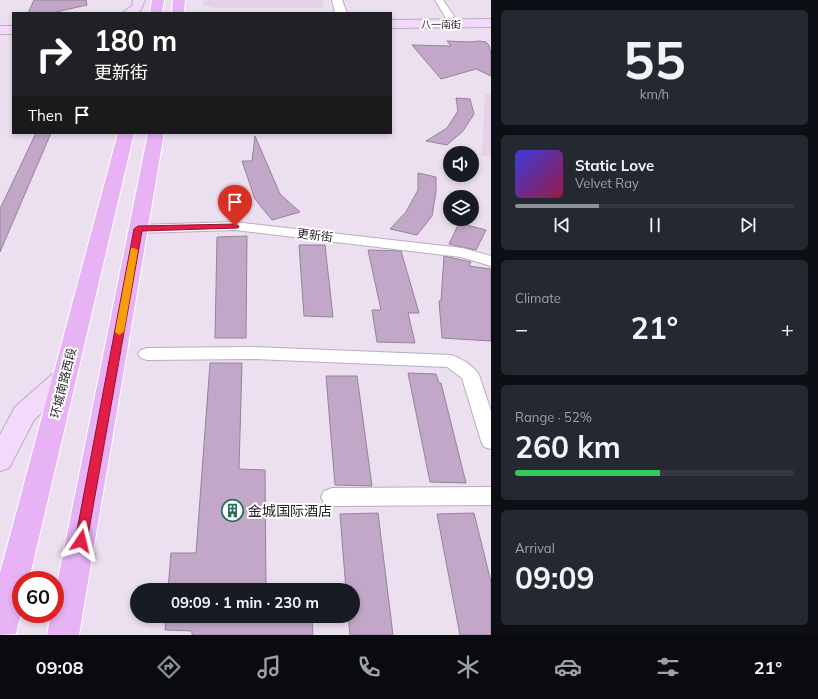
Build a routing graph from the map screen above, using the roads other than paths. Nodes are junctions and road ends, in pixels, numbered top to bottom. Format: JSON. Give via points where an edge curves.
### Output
{"nodes":[{"id":1,"x":140,"y":0,"type":"edge"},
{"id":2,"x":158,"y":0,"type":"edge"},
{"id":3,"x":179,"y":0,"type":"edge"},
{"id":4,"x":337,"y":0,"type":"edge"},
{"id":5,"x":440,"y":0,"type":"edge"},
{"id":6,"x":130,"y":12,"type":"edge"},
{"id":7,"x":156,"y":12,"type":"edge"},
{"id":8,"x":178,"y":12,"type":"edge"},
{"id":9,"x":341,"y":12,"type":"edge"},
{"id":10,"x":392,"y":16,"type":"edge"},
{"id":11,"x":449,"y":16,"type":"junction"},
{"id":12,"x":491,"y":16,"type":"edge"},
{"id":13,"x":12,"y":21,"type":"edge"},
{"id":14,"x":0,"y":22,"type":"edge"},
{"id":15,"x":491,"y":23,"type":"edge"},
{"id":16,"x":392,"y":24,"type":"edge"},
{"id":17,"x":0,"y":30,"type":"edge"},
{"id":18,"x":12,"y":30,"type":"edge"},
{"id":19,"x":126,"y":134,"type":"edge"},
{"id":20,"x":156,"y":134,"type":"edge"},
{"id":21,"x":138,"y":229,"type":"junction"},
{"id":22,"x":491,"y":261,"type":"edge"},
{"id":23,"x":147,"y":354,"type":"dead end"},
{"id":24,"x":65,"y":376,"type":"junction"},
{"id":25,"x":491,"y":442,"type":"edge"},
{"id":26,"x":0,"y":460,"type":"edge"},
{"id":27,"x":491,"y":496,"type":"edge"},
{"id":28,"x":332,"y":497,"type":"dead end"},
{"id":29,"x":0,"y":634,"type":"edge"},
{"id":30,"x":63,"y":635,"type":"edge"}],
"edges":[{"from":1,"to":6,"type":"main road","via":[[137,8]]},
{"from":2,"to":7,"type":"main road"},
{"from":3,"to":8,"type":"main road"},
{"from":4,"to":9,"type":"street"},
{"from":5,"to":11,"type":"street"},
{"from":10,"to":11,"type":"main road","name":"八一南街"},
{"from":11,"to":12,"type":"main road","name":"八一南街"},
{"from":13,"to":14,"type":"main road"},
{"from":15,"to":16,"type":"main road","name":"八一南街"},
{"from":17,"to":18,"type":"main road"},
{"from":19,"to":24,"type":"main road","name":"环城南路西段"},
{"from":20,"to":21,"type":"main road"},
{"from":21,"to":22,"type":"street","name":"更新街","via":[[235,226],[462,253]]},
{"from":21,"to":30,"type":"main road"},
{"from":23,"to":25,"type":"street","via":[[252,353],[451,361],[470,375]]},
{"from":24,"to":26,"type":"main road","via":[[24,414]]},
{"from":24,"to":29,"type":"main road","name":"环城南路西段"},
{"from":27,"to":28,"type":"street"}]}
